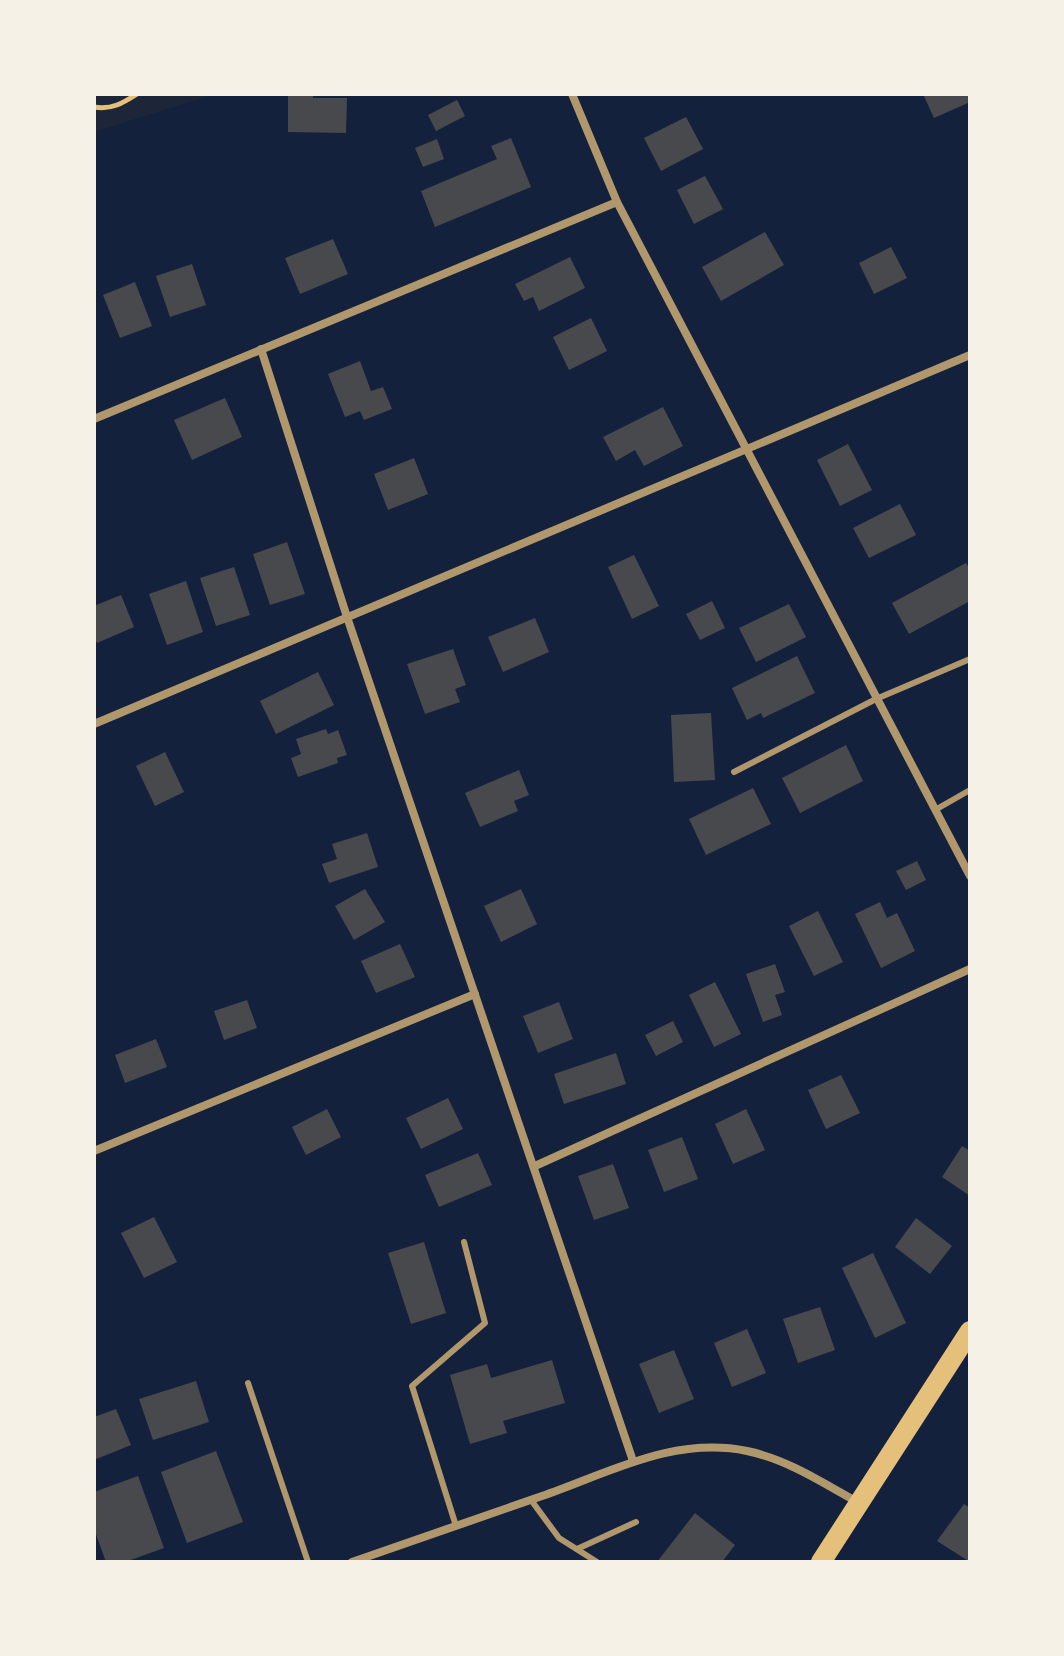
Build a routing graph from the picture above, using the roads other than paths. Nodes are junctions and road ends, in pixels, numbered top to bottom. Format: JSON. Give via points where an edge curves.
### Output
{"nodes":[{"id":1,"x":572,"y":94,"type":"edge"},
{"id":2,"x":617,"y":202,"type":"junction"},
{"id":3,"x":261,"y":349,"type":"junction"},
{"id":4,"x":970,"y":355,"type":"edge"},
{"id":5,"x":94,"y":419,"type":"edge"},
{"id":6,"x":746,"y":451,"type":"junction"},
{"id":7,"x":347,"y":617,"type":"junction"},
{"id":8,"x":970,"y":659,"type":"edge"},
{"id":9,"x":876,"y":699,"type":"junction"},
{"id":10,"x":94,"y":724,"type":"edge"},
{"id":11,"x":734,"y":772,"type":"dead end"},
{"id":12,"x":970,"y":790,"type":"edge"},
{"id":13,"x":935,"y":810,"type":"junction"},
{"id":14,"x":970,"y":876,"type":"edge"},
{"id":15,"x":970,"y":969,"type":"edge"},
{"id":16,"x":475,"y":994,"type":"junction"},
{"id":17,"x":94,"y":1151,"type":"edge"},
{"id":18,"x":535,"y":1166,"type":"junction"},
{"id":19,"x":464,"y":1242,"type":"dead end"},
{"id":20,"x":970,"y":1331,"type":"edge"},
{"id":21,"x":248,"y":1383,"type":"dead end"},
{"id":22,"x":633,"y":1461,"type":"junction"},
{"id":23,"x":531,"y":1500,"type":"junction"},
{"id":24,"x":860,"y":1503,"type":"junction"},
{"id":25,"x":636,"y":1522,"type":"dead end"},
{"id":26,"x":456,"y":1526,"type":"junction"},
{"id":27,"x":577,"y":1549,"type":"junction"},
{"id":28,"x":308,"y":1562,"type":"edge"},
{"id":29,"x":352,"y":1562,"type":"edge"},
{"id":30,"x":597,"y":1562,"type":"edge"},
{"id":31,"x":821,"y":1562,"type":"edge"}],
"edges":[{"from":1,"to":2,"type":"street"},
{"from":2,"to":3,"type":"street"},
{"from":2,"to":6,"type":"street"},
{"from":3,"to":5,"type":"street"},
{"from":3,"to":7,"type":"street"},
{"from":4,"to":6,"type":"street"},
{"from":6,"to":7,"type":"street"},
{"from":6,"to":9,"type":"street"},
{"from":7,"to":10,"type":"street"},
{"from":7,"to":16,"type":"street"},
{"from":8,"to":9,"type":"lane"},
{"from":9,"to":11,"type":"lane"},
{"from":9,"to":13,"type":"street"},
{"from":12,"to":13,"type":"lane"},
{"from":13,"to":14,"type":"street"},
{"from":15,"to":18,"type":"street"},
{"from":16,"to":17,"type":"street"},
{"from":16,"to":18,"type":"street"},
{"from":18,"to":22,"type":"street"},
{"from":19,"to":26,"type":"lane","via":[[485,1323],[412,1386]]},
{"from":20,"to":24,"type":"main road"},
{"from":21,"to":28,"type":"lane"},
{"from":22,"to":23,"type":"street"},
{"from":22,"to":24,"type":"street","via":[[684,1450],[744,1451],[794,1468]]},
{"from":23,"to":26,"type":"street"},
{"from":23,"to":27,"type":"lane","via":[[559,1538]]},
{"from":24,"to":31,"type":"main road"},
{"from":25,"to":27,"type":"lane"},
{"from":26,"to":29,"type":"street"},
{"from":27,"to":30,"type":"lane"}]}
